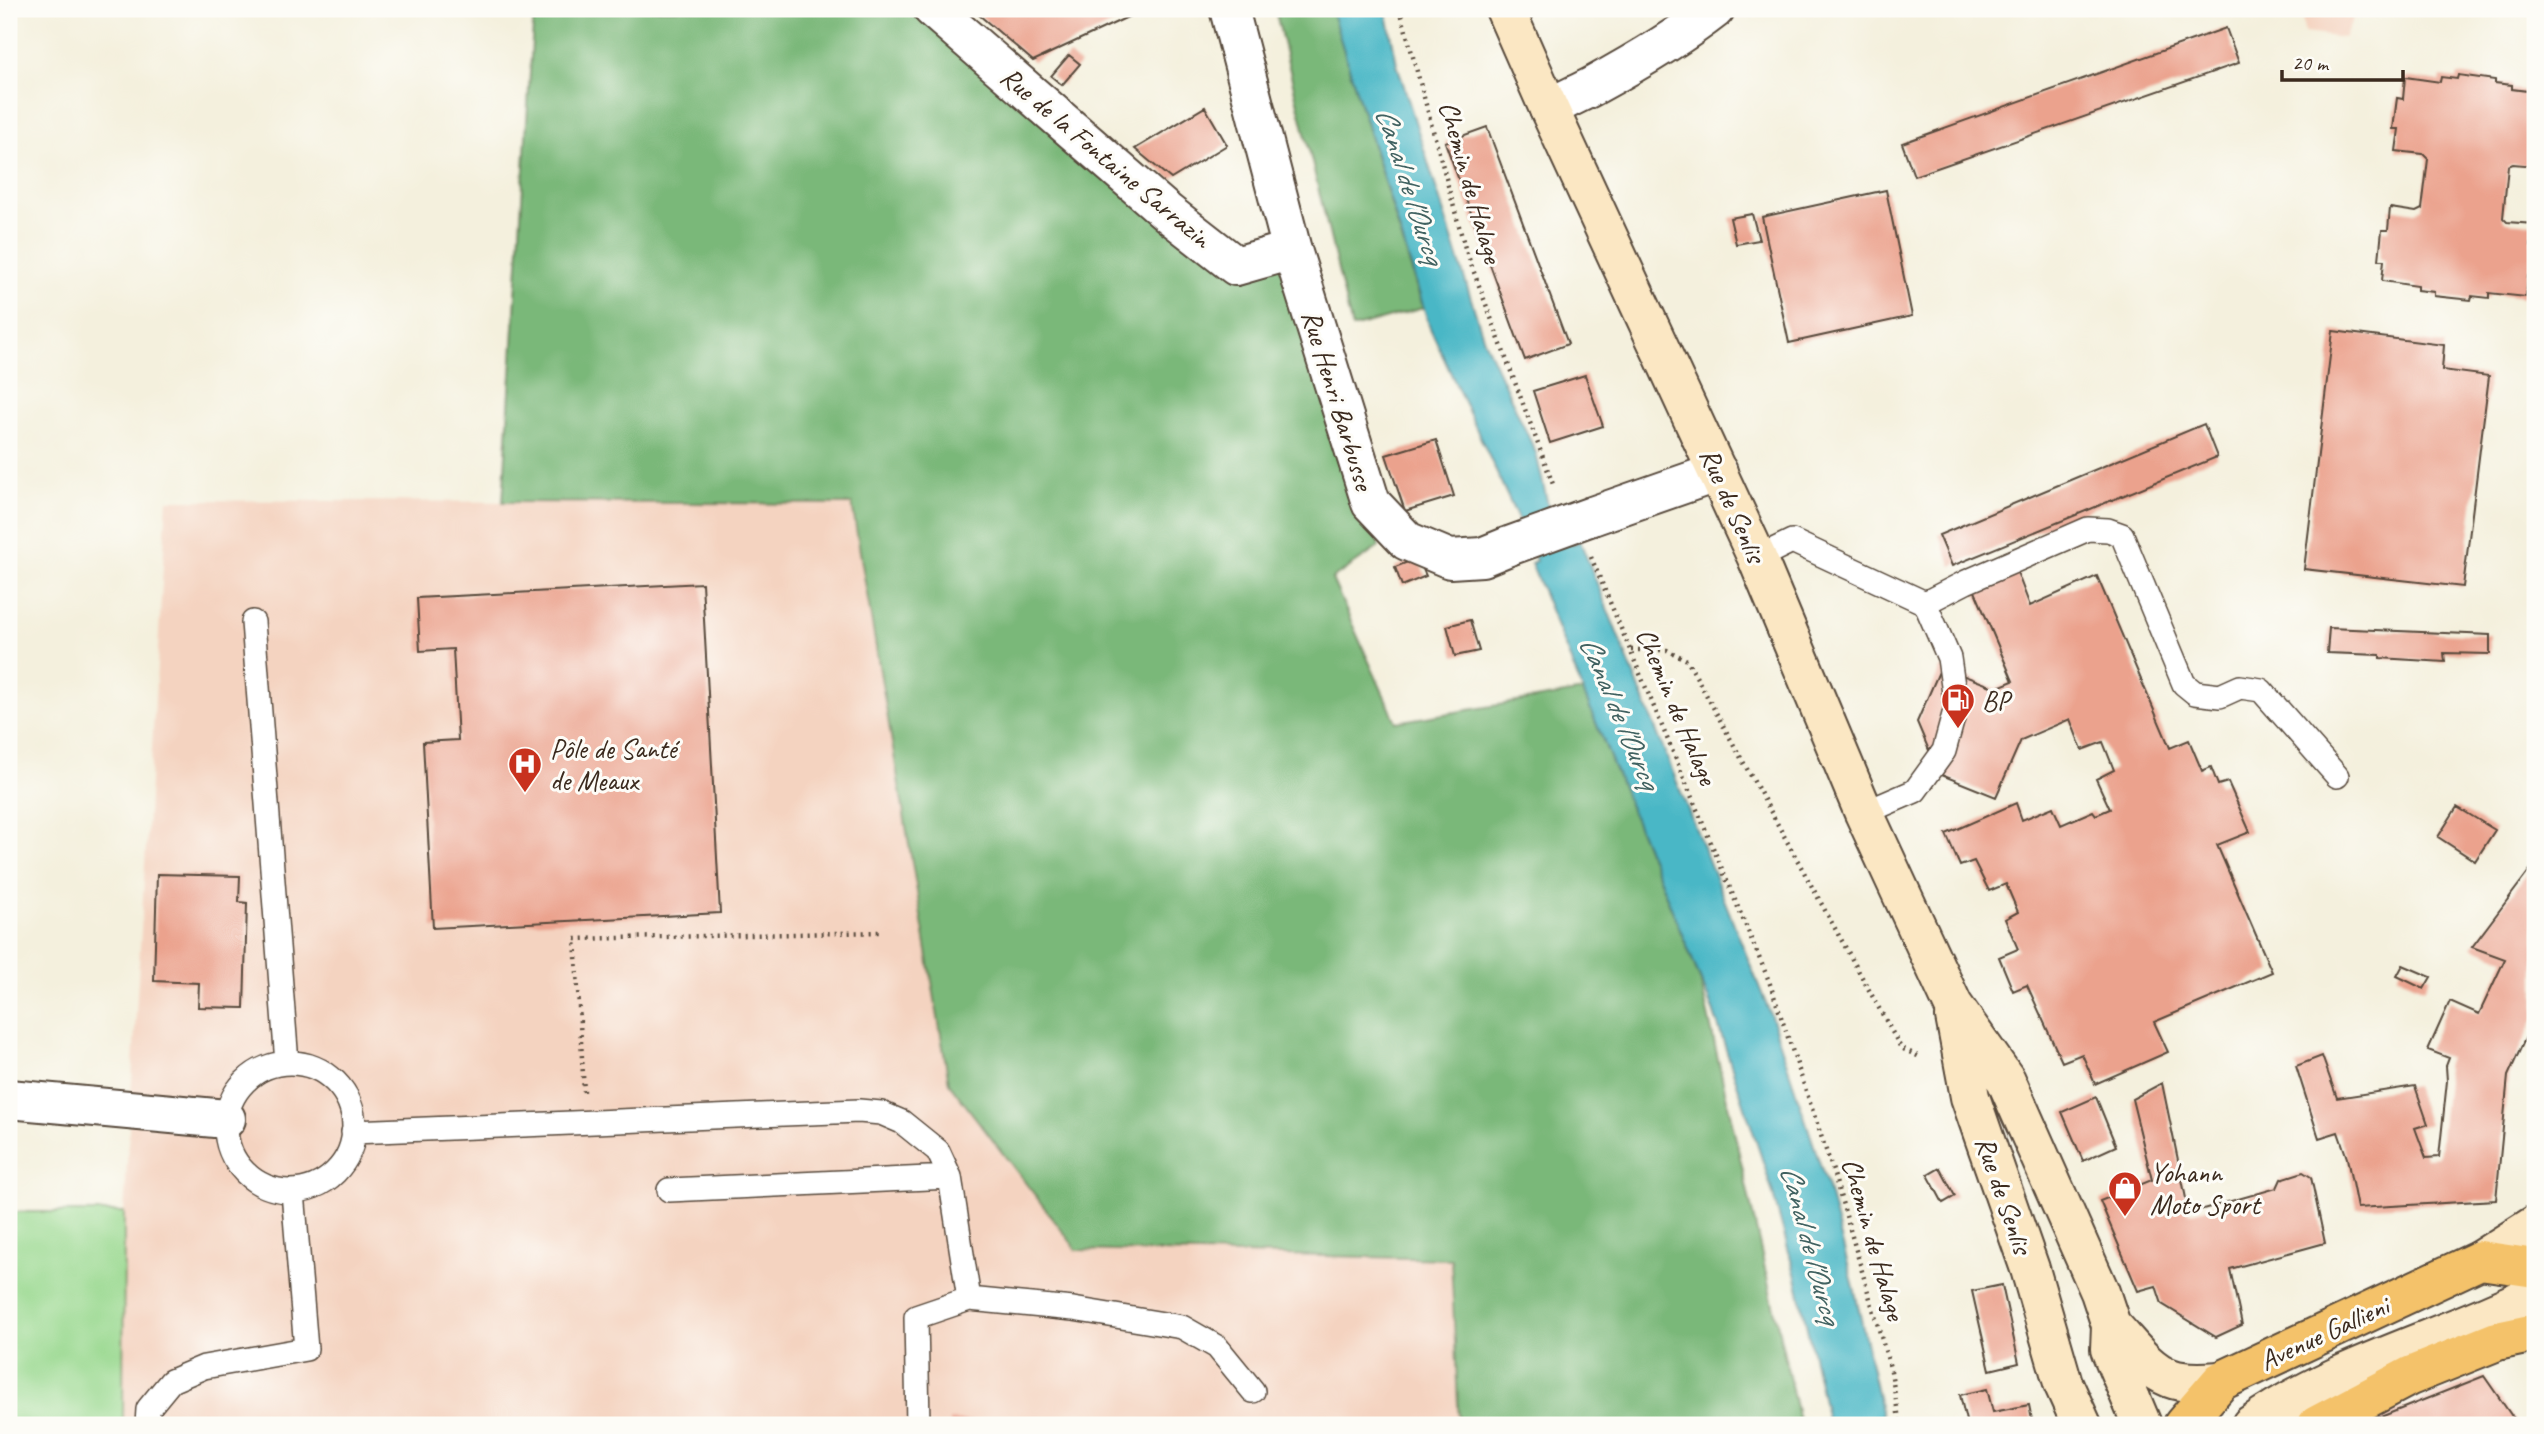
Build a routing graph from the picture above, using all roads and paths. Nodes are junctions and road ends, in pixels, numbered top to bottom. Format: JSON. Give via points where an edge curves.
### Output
{"nodes":[{"id":1,"x":933,"y":9,"type":"edge"},
{"id":2,"x":1229,"y":9,"type":"edge"},
{"id":3,"x":1401,"y":9,"type":"edge"},
{"id":4,"x":1506,"y":9,"type":"edge"},
{"id":5,"x":1714,"y":9,"type":"edge"},
{"id":6,"x":1549,"y":109,"type":"junction"},
{"id":7,"x":1292,"y":250,"type":"junction"},
{"id":8,"x":1718,"y":472,"type":"junction"},
{"id":9,"x":1555,"y":489,"type":"dead end"},
{"id":10,"x":1590,"y":534,"type":"junction"},
{"id":11,"x":1757,"y":558,"type":"junction"},
{"id":12,"x":1925,"y":603,"type":"junction"},
{"id":13,"x":253,"y":622,"type":"dead end"},
{"id":14,"x":1631,"y":650,"type":"junction"},
{"id":15,"x":2337,"y":776,"type":"dead end"},
{"id":16,"x":1864,"y":813,"type":"junction"},
{"id":17,"x":882,"y":932,"type":"dead end"},
{"id":18,"x":1953,"y":1005,"type":"junction"},
{"id":19,"x":1926,"y":1060,"type":"dead end"},
{"id":20,"x":287,"y":1063,"type":"junction"},
{"id":21,"x":9,"y":1099,"type":"edge"},
{"id":22,"x":226,"y":1119,"type":"junction"},
{"id":23,"x":585,"y":1121,"type":"junction"},
{"id":24,"x":353,"y":1132,"type":"junction"},
{"id":25,"x":950,"y":1177,"type":"junction"},
{"id":26,"x":669,"y":1190,"type":"dead end"},
{"id":27,"x":293,"y":1192,"type":"junction"},
{"id":28,"x":2535,"y":1225,"type":"edge"},
{"id":29,"x":2480,"y":1260,"type":"junction"},
{"id":30,"x":2535,"y":1268,"type":"edge"},
{"id":31,"x":2535,"y":1293,"type":"edge"},
{"id":32,"x":969,"y":1299,"type":"junction"},
{"id":33,"x":2112,"y":1325,"type":"junction"},
{"id":34,"x":2535,"y":1333,"type":"edge"},
{"id":35,"x":2221,"y":1381,"type":"junction"},
{"id":36,"x":2063,"y":1383,"type":"junction"},
{"id":37,"x":1253,"y":1391,"type":"dead end"},
{"id":38,"x":147,"y":1425,"type":"edge"},
{"id":39,"x":918,"y":1425,"type":"edge"},
{"id":40,"x":1900,"y":1425,"type":"edge"},
{"id":41,"x":2064,"y":1425,"type":"edge"},
{"id":42,"x":2082,"y":1425,"type":"edge"},
{"id":43,"x":2142,"y":1425,"type":"edge"},
{"id":44,"x":2183,"y":1425,"type":"edge"},
{"id":45,"x":2251,"y":1425,"type":"edge"},
{"id":46,"x":2316,"y":1425,"type":"edge"}],
"edges":[{"from":1,"to":7,"type":"street","name":"Rue de la Fontaine Sarrazin","via":[[1168,213],[1236,266]]},
{"from":2,"to":7,"type":"street","name":"Rue Henri Barbusse"},
{"from":3,"to":9,"type":"path","name":"Chemin de Halage","via":[[1465,248]]},
{"from":4,"to":6,"type":"main road","name":"Rue de Senlis"},
{"from":5,"to":6,"type":"street"},
{"from":6,"to":8,"type":"main road","name":"Rue de Senlis"},
{"from":7,"to":10,"type":"street","name":"Rue Henri Barbusse","bridge":true,"via":[[1371,503],[1407,541],[1450,559],[1482,557],[1509,546]]},
{"from":8,"to":10,"type":"street","name":"Rue Henri Barbusse"},
{"from":8,"to":11,"type":"main road","name":"Rue de Senlis"},
{"from":10,"to":14,"type":"path","name":"Chemin de Halage"},
{"from":11,"to":12,"type":"lane","via":[[1792,541]]},
{"from":11,"to":16,"type":"main road","name":"Rue de Senlis"},
{"from":12,"to":15,"type":"lane","via":[[2088,529],[2108,530],[2122,536],[2185,684],[2195,693],[2220,696],[2240,687],[2260,690]]},
{"from":12,"to":16,"type":"lane","via":[[1949,658],[1956,707],[1944,751],[1915,790]]},
{"from":13,"to":20,"type":"lane"},
{"from":14,"to":19,"type":"path","via":[[1667,650],[1687,660],[1901,1048]]},
{"from":14,"to":40,"type":"path","name":"Chemin de Halage","via":[[1769,981],[1833,1171],[1891,1371]]},
{"from":16,"to":18,"type":"main road","name":"Rue de Senlis"},
{"from":17,"to":23,"type":"path","via":[[575,939]]},
{"from":18,"to":33,"type":"main road","name":"Rue de Senlis","via":[[2006,1080]]},
{"from":18,"to":36,"type":"main road","name":"Rue de Senlis","via":[[1970,1097],[2030,1269]]},
{"from":20,"to":22,"type":"lane","via":[[265,1068],[246,1080]]},
{"from":20,"to":24,"type":"lane","via":[[306,1064],[337,1083],[348,1098]]},
{"from":21,"to":22,"type":"street"},
{"from":22,"to":27,"type":"lane","via":[[227,1142],[236,1162],[251,1178],[271,1189]]},
{"from":23,"to":24,"type":"lane"},
{"from":23,"to":25,"type":"lane","via":[[881,1113],[902,1122],[938,1151]]},
{"from":24,"to":27,"type":"lane","via":[[347,1158],[334,1176]]},
{"from":25,"to":26,"type":"lane"},
{"from":25,"to":32,"type":"lane"},
{"from":27,"to":38,"type":"lane","via":[[306,1349],[204,1367],[171,1381],[148,1409]]},
{"from":28,"to":29,"type":"main road"},
{"from":29,"to":30,"type":"main road"},
{"from":29,"to":35,"type":"main road","name":"Avenue Gallieni"},
{"from":31,"to":45,"type":"main road","via":[[2332,1378]]},
{"from":32,"to":37,"type":"lane","via":[[1073,1309],[1182,1327],[1217,1347]]},
{"from":32,"to":39,"type":"lane","via":[[916,1317]]},
{"from":33,"to":35,"type":"main road","name":"Rue de Senlis","via":[[2147,1363],[2170,1378]]},
{"from":33,"to":43,"type":"main road","name":"Rue de Senlis","via":[[2110,1349]]},
{"from":34,"to":46,"type":"main road","via":[[2497,1341],[2410,1376]]},
{"from":35,"to":44,"type":"main road","name":"Avenue Gallieni"},
{"from":36,"to":41,"type":"main road","name":"Rue de Senlis"},
{"from":36,"to":42,"type":"main road","name":"Rue de Senlis"}]}
